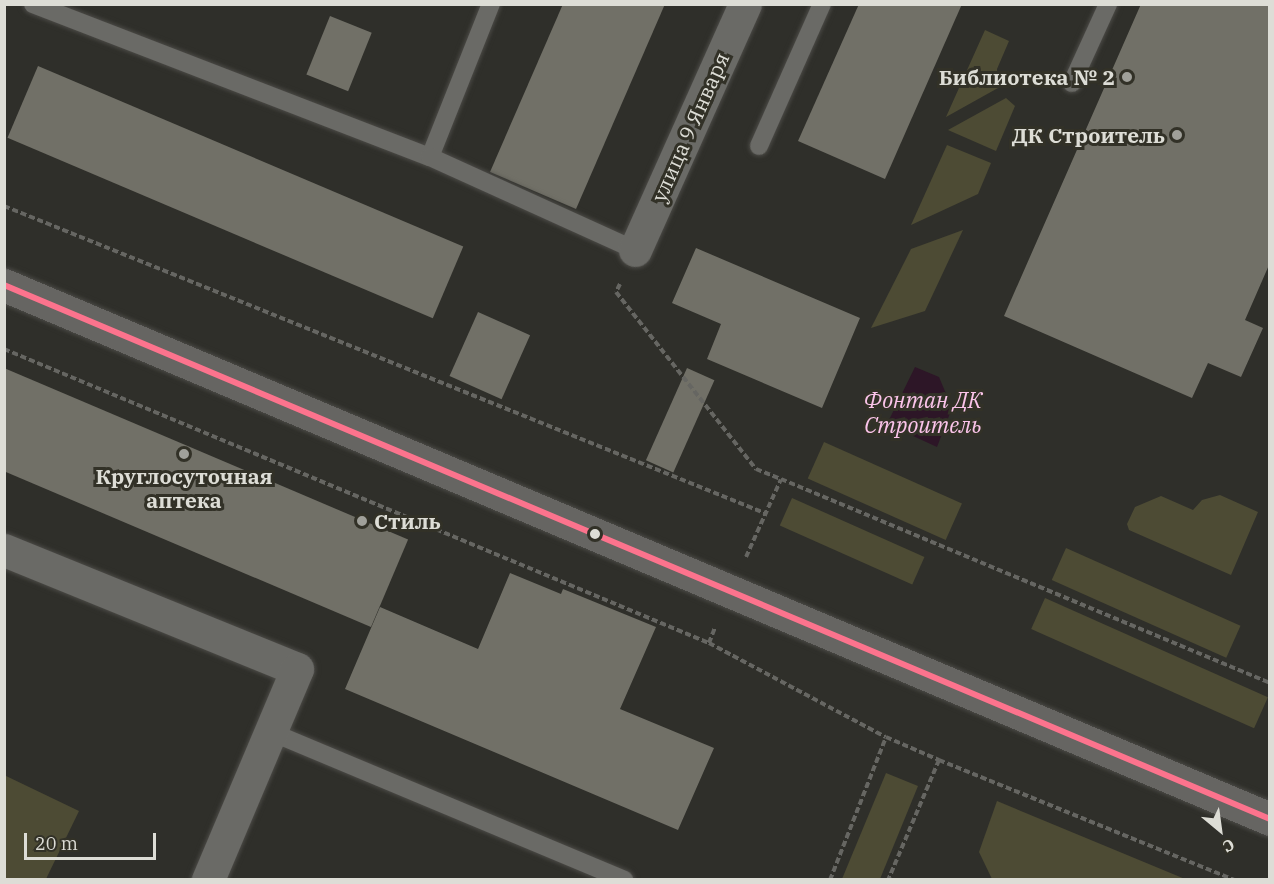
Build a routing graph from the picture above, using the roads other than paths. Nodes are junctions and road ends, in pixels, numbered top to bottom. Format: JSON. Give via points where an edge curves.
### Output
{"nodes":[{"id":1,"x":33,"y":4,"type":"edge"},
{"id":2,"x":491,"y":4,"type":"edge"},
{"id":3,"x":745,"y":4,"type":"edge"},
{"id":4,"x":822,"y":4,"type":"edge"},
{"id":5,"x":1108,"y":4,"type":"edge"},
{"id":6,"x":1072,"y":83,"type":"dead end"},
{"id":7,"x":759,"y":146,"type":"dead end"},
{"id":8,"x":430,"y":157,"type":"junction"},
{"id":9,"x":635,"y":250,"type":"joint"},
{"id":10,"x":4,"y":285,"type":"edge"},
{"id":11,"x":4,"y":549,"type":"edge"},
{"id":12,"x":271,"y":732,"type":"junction"},
{"id":13,"x":1269,"y":819,"type":"edge"},
{"id":14,"x":208,"y":879,"type":"edge"},
{"id":15,"x":624,"y":879,"type":"edge"}],
"edges":[{"from":1,"to":8,"type":"lane"},
{"from":2,"to":8,"type":"lane"},
{"from":3,"to":9,"type":"street","name":"улица 9 Января"},
{"from":4,"to":7,"type":"lane"},
{"from":5,"to":6,"type":"lane"},
{"from":8,"to":9,"type":"lane"},
{"from":10,"to":13,"type":"main road"},
{"from":11,"to":12,"type":"street","via":[[297,669]]},
{"from":12,"to":14,"type":"street"},
{"from":12,"to":15,"type":"lane"}]}
